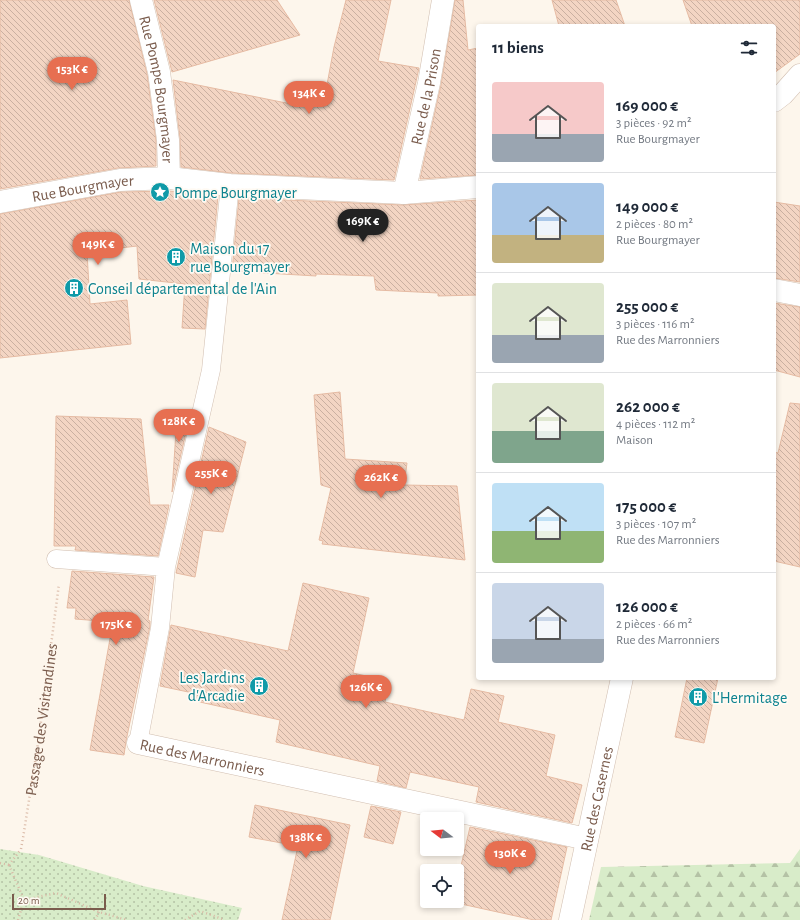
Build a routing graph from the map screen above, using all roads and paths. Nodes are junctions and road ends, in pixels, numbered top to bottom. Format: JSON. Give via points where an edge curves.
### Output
{"nodes":[{"id":1,"x":141,"y":0,"type":"edge"},
{"id":2,"x":443,"y":0,"type":"edge"},
{"id":3,"x":800,"y":76,"type":"edge"},
{"id":4,"x":776,"y":99,"type":"edge"},
{"id":5,"x":169,"y":178,"type":"junction"},
{"id":6,"x":230,"y":185,"type":"junction"},
{"id":7,"x":476,"y":187,"type":"edge"},
{"id":8,"x":404,"y":193,"type":"junction"},
{"id":9,"x":0,"y":202,"type":"edge"},
{"id":10,"x":776,"y":290,"type":"edge"},
{"id":11,"x":800,"y":295,"type":"edge"},
{"id":12,"x":59,"y":560,"type":"joint"},
{"id":13,"x":166,"y":567,"type":"junction"},
{"id":14,"x":622,"y":680,"type":"edge"},
{"id":15,"x":138,"y":743,"type":"joint"},
{"id":16,"x":587,"y":839,"type":"junction"},
{"id":17,"x":0,"y":863,"type":"edge"},
{"id":18,"x":9,"y":865,"type":"junction"},
{"id":19,"x":24,"y":900,"type":"junction"},
{"id":20,"x":99,"y":912,"type":"junction"},
{"id":21,"x":18,"y":920,"type":"edge"},
{"id":22,"x":95,"y":920,"type":"edge"},
{"id":23,"x":127,"y":920,"type":"edge"},
{"id":24,"x":185,"y":920,"type":"edge"},
{"id":25,"x":225,"y":920,"type":"edge"},
{"id":26,"x":570,"y":920,"type":"edge"}],
"edges":[{"from":1,"to":5,"type":"street","name":"Rue Pompe Bourgmayer","via":[[159,72],[168,140]]},
{"from":2,"to":8,"type":"street","name":"Rue de la Prison","via":[[429,83]]},
{"from":3,"to":4,"type":"street"},
{"from":5,"to":6,"type":"street","name":"Rue Bourgmayer"},
{"from":5,"to":9,"type":"street","name":"Rue Bourgmayer","via":[[120,180]]},
{"from":6,"to":8,"type":"street","name":"Rue Bourgmayer"},
{"from":6,"to":13,"type":"lane","name":"Rue des Marronniers","via":[[211,370]]},
{"from":7,"to":8,"type":"street","name":"Rue Bourgmayer"},
{"from":10,"to":11,"type":"street"},
{"from":12,"to":13,"type":"lane"},
{"from":12,"to":18,"type":"path","name":"Passage des Visitandines","via":[[39,737],[23,838],[21,849]]},
{"from":13,"to":15,"type":"lane","name":"Rue des Marronniers","via":[[160,628]]},
{"from":14,"to":16,"type":"street","name":"Rue des Casernes"},
{"from":15,"to":16,"type":"street","name":"Rue des Marronniers"},
{"from":16,"to":26,"type":"street","name":"Rue des Casernes"},
{"from":17,"to":18,"type":"path"},
{"from":18,"to":19,"type":"path"},
{"from":19,"to":20,"type":"path","via":[[56,893]]},
{"from":19,"to":21,"type":"path"},
{"from":20,"to":22,"type":"path"},
{"from":20,"to":23,"type":"path"},
{"from":24,"to":25,"type":"path","via":[[200,911]]}]}
